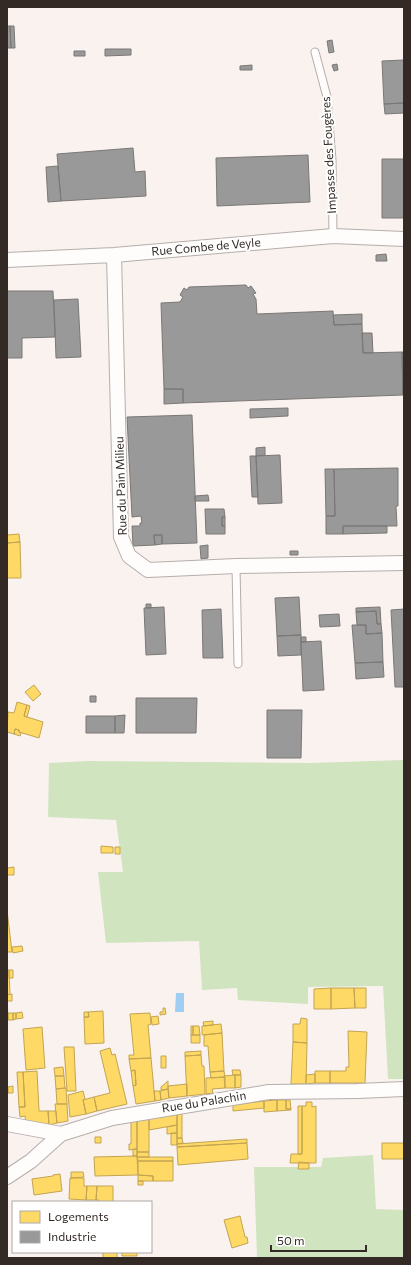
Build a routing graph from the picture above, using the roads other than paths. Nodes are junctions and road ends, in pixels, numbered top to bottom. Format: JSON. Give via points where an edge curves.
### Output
{"nodes":[{"id":1,"x":315,"y":52,"type":"dead end"},
{"id":2,"x":333,"y":236,"type":"junction"},
{"id":3,"x":404,"y":239,"type":"edge"},
{"id":4,"x":114,"y":255,"type":"junction"},
{"id":5,"x":7,"y":260,"type":"edge"},
{"id":6,"x":404,"y":563,"type":"edge"},
{"id":7,"x":236,"y":566,"type":"junction"},
{"id":8,"x":238,"y":664,"type":"dead end"},
{"id":9,"x":404,"y":1089,"type":"edge"},
{"id":10,"x":7,"y":1124,"type":"edge"},
{"id":11,"x":61,"y":1134,"type":"junction"},
{"id":12,"x":7,"y":1177,"type":"edge"}],
"edges":[{"from":1,"to":2,"type":"lane","name":"Impasse des Fougères","via":[[327,97],[332,160]]},
{"from":2,"to":3,"type":"street","name":"Rue Combe de Veyle"},
{"from":2,"to":4,"type":"street","name":"Rue Combe de Veyle"},
{"from":4,"to":5,"type":"street","name":"Rue Combe de Veyle"},
{"from":4,"to":7,"type":"street","name":"Rue du Pain Milieu","via":[[121,537],[129,556],[148,570]]},
{"from":6,"to":7,"type":"street","name":"Rue du Pain Milieu"},
{"from":7,"to":8,"type":"lane"},
{"from":9,"to":11,"type":"street","name":"Rue du Palachin","via":[[269,1092],[112,1118]]},
{"from":10,"to":11,"type":"street","name":"Rue du Palachin"},
{"from":11,"to":12,"type":"street","via":[[31,1161]]}]}
